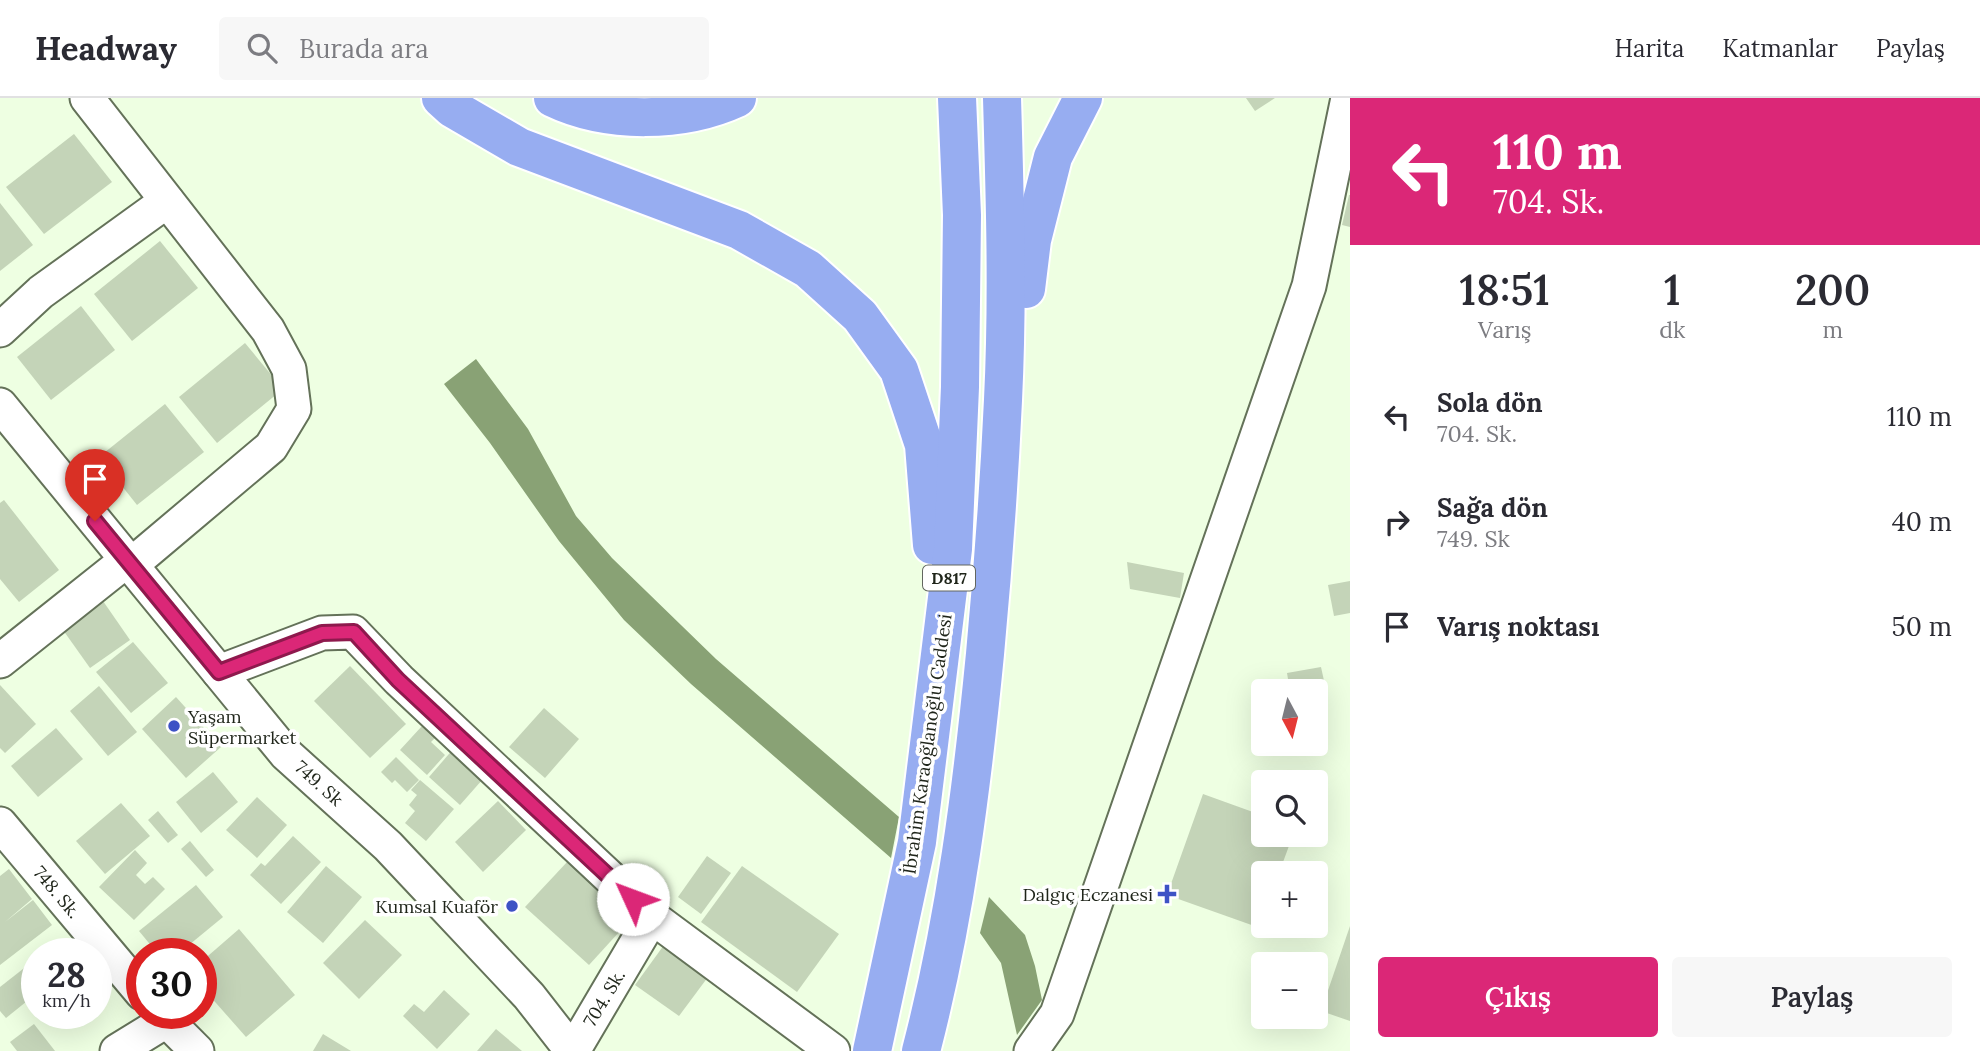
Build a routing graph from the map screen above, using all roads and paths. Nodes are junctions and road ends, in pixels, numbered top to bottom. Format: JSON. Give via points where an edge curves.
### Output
{"nodes":[{"id":1,"x":86,"y":98,"type":"edge"},
{"id":2,"x":441,"y":98,"type":"edge"},
{"id":3,"x":553,"y":98,"type":"edge"},
{"id":4,"x":737,"y":98,"type":"edge"},
{"id":5,"x":957,"y":98,"type":"edge"},
{"id":6,"x":1002,"y":98,"type":"edge"},
{"id":7,"x":1083,"y":98,"type":"edge"},
{"id":8,"x":1348,"y":98,"type":"edge"},
{"id":9,"x":167,"y":201,"type":"junction"},
{"id":10,"x":0,"y":330,"type":"edge"},
{"id":11,"x":0,"y":405,"type":"edge"},
{"id":12,"x":994,"y":562,"type":"junction"},
{"id":13,"x":129,"y":563,"type":"junction"},
{"id":14,"x":0,"y":661,"type":"edge"},
{"id":15,"x":219,"y":672,"type":"junction"},
{"id":16,"x":934,"y":710,"type":"junction"},
{"id":17,"x":0,"y":824,"type":"edge"},
{"id":18,"x":652,"y":917,"type":"junction"},
{"id":19,"x":895,"y":949,"type":"junction"},
{"id":20,"x":126,"y":974,"type":"edge"},
{"id":21,"x":146,"y":1029,"type":"edge"},
{"id":22,"x":174,"y":1029,"type":"edge"},
{"id":23,"x":117,"y":1051,"type":"edge"},
{"id":24,"x":197,"y":1051,"type":"edge"},
{"id":25,"x":573,"y":1051,"type":"edge"},
{"id":26,"x":833,"y":1051,"type":"edge"},
{"id":27,"x":846,"y":1051,"type":"edge"},
{"id":28,"x":872,"y":1051,"type":"edge"},
{"id":29,"x":921,"y":1051,"type":"edge"},
{"id":30,"x":1031,"y":1051,"type":"edge"}],
"edges":[{"from":1,"to":9,"type":"street"},
{"from":2,"to":16,"type":"highway","via":[[519,147],[739,230],[808,269],[860,316],[899,370],[924,445],[932,537]]},
{"from":3,"to":4,"type":"highway","via":[[572,107],[643,119],[713,109]]},
{"from":5,"to":16,"type":"highway","name":"İbrahim Karaoğlanoğlu Caddesi","number":"D817","via":[[962,215],[960,387],[953,549]]},
{"from":6,"to":12,"type":"highway","number":"D817","via":[[1004,398]]},
{"from":7,"to":12,"type":"highway","via":[[1053,157],[1032,240]]},
{"from":8,"to":30,"type":"street","via":[[1308,286],[1057,1014]]},
{"from":9,"to":10,"type":"street","via":[[41,292]]},
{"from":9,"to":13,"type":"street","via":[[268,330],[289,369],[294,409],[271,447]]},
{"from":11,"to":13,"type":"street","name":"749. Sk"},
{"from":12,"to":29,"type":"highway","number":"D817","via":[[974,769],[940,978]]},
{"from":13,"to":14,"type":"street"},
{"from":13,"to":15,"type":"street","name":"749. Sk"},
{"from":15,"to":18,"type":"street","via":[[322,633],[354,632],[398,680]]},
{"from":15,"to":25,"type":"street","name":"749. Sk","via":[[286,754],[388,845],[529,996]]},
{"from":16,"to":19,"type":"highway","name":"İbrahim Karaoğlanoğlu Caddesi","number":"D817","via":[[917,842]]},
{"from":17,"to":20,"type":"street","name":"748. Sk."},
{"from":18,"to":25,"type":"street","name":"704. Sk."},
{"from":18,"to":26,"type":"street"},
{"from":19,"to":27,"type":"highway","via":[[875,976]]},
{"from":19,"to":28,"type":"highway","name":"İbrahim Karaoğlanoğlu Caddesi","number":"D817"},
{"from":21,"to":23,"type":"street"},
{"from":22,"to":24,"type":"street"}]}
